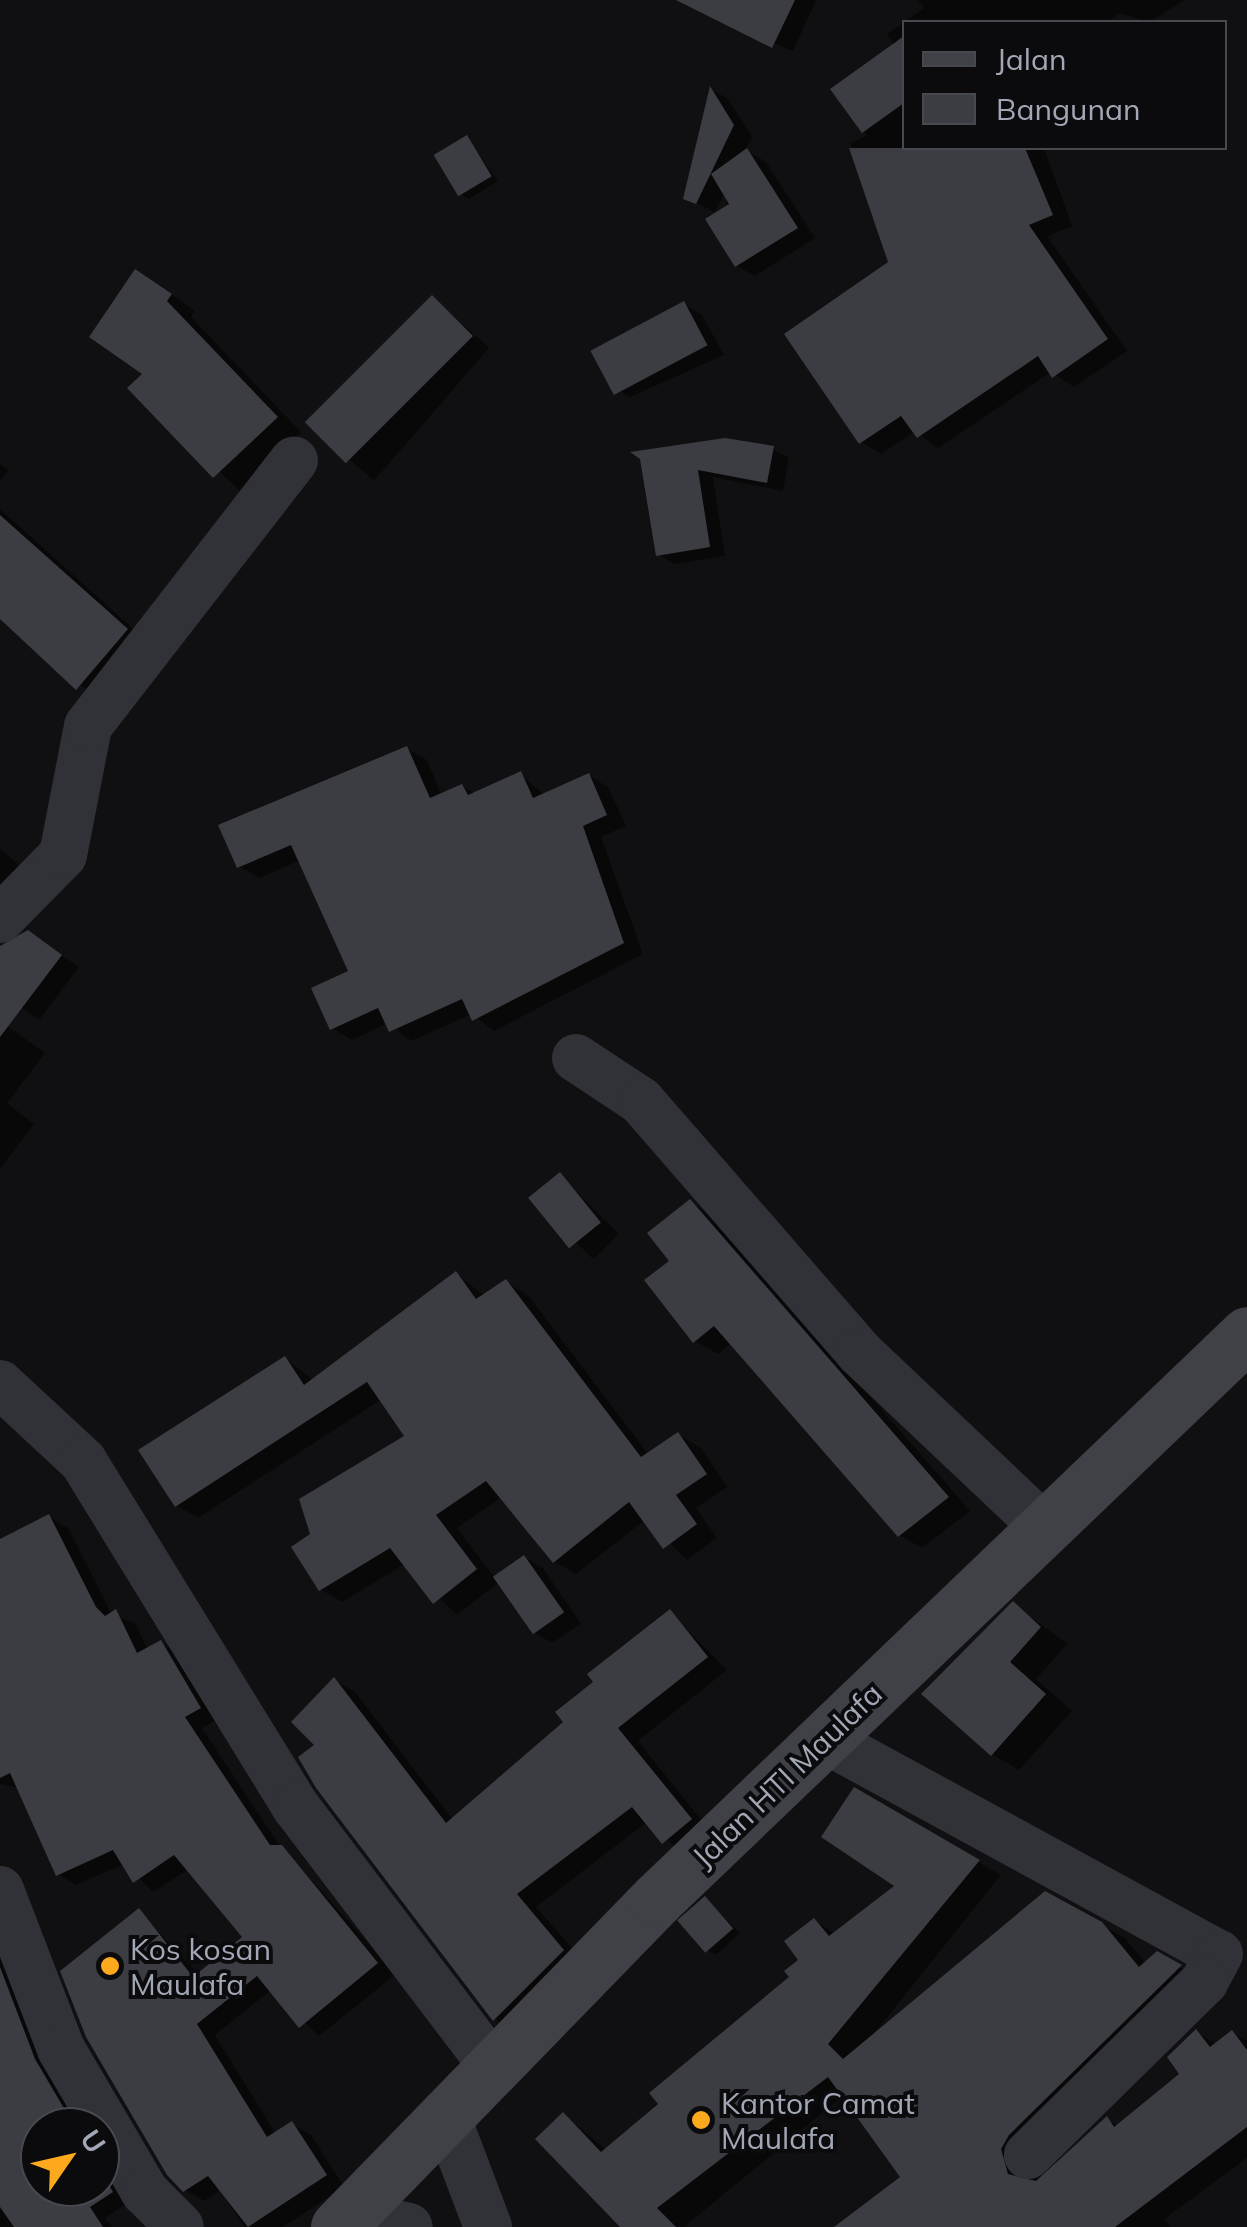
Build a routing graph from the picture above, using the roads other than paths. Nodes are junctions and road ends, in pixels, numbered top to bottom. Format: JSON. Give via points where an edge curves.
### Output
{"nodes":[{"id":1,"x":294,"y":460,"type":"dead end"},
{"id":2,"x":0,"y":919,"type":"edge"},
{"id":3,"x":576,"y":1058,"type":"dead end"},
{"id":4,"x":1247,"y":1334,"type":"edge"},
{"id":5,"x":0,"y":1384,"type":"edge"},
{"id":6,"x":1045,"y":1528,"type":"junction"},
{"id":7,"x":826,"y":1740,"type":"junction"},
{"id":8,"x":0,"y":1890,"type":"edge"},
{"id":9,"x":491,"y":2064,"type":"junction"},
{"id":10,"x":445,"y":2113,"type":"junction"},
{"id":11,"x":1028,"y":2155,"type":"dead end"},
{"id":12,"x":344,"y":2220,"type":"edge"},
{"id":13,"x":180,"y":2227,"type":"edge"},
{"id":14,"x":409,"y":2227,"type":"edge"},
{"id":15,"x":488,"y":2227,"type":"edge"}],
"edges":[{"from":1,"to":2,"type":"street","via":[[88,726],[63,855]]},
{"from":3,"to":6,"type":"street","via":[[642,1101],[859,1352]]},
{"from":4,"to":6,"type":"street","name":"Jalan HTI Maulafa"},
{"from":5,"to":9,"type":"street","via":[[83,1461],[296,1807]]},
{"from":6,"to":7,"type":"street","name":"Jalan HTI Maulafa"},
{"from":7,"to":9,"type":"street","name":"Jalan HTI Maulafa"},
{"from":7,"to":11,"type":"street","via":[[1218,1954],[1204,1982]]},
{"from":8,"to":13,"type":"street","via":[[61,2049],[146,2192]]},
{"from":9,"to":10,"type":"street","name":"Jalan HTI Maulafa"},
{"from":10,"to":12,"type":"street","name":"Jalan HTI Maulafa"},
{"from":10,"to":15,"type":"street"},
{"from":12,"to":14,"type":"street"}]}
